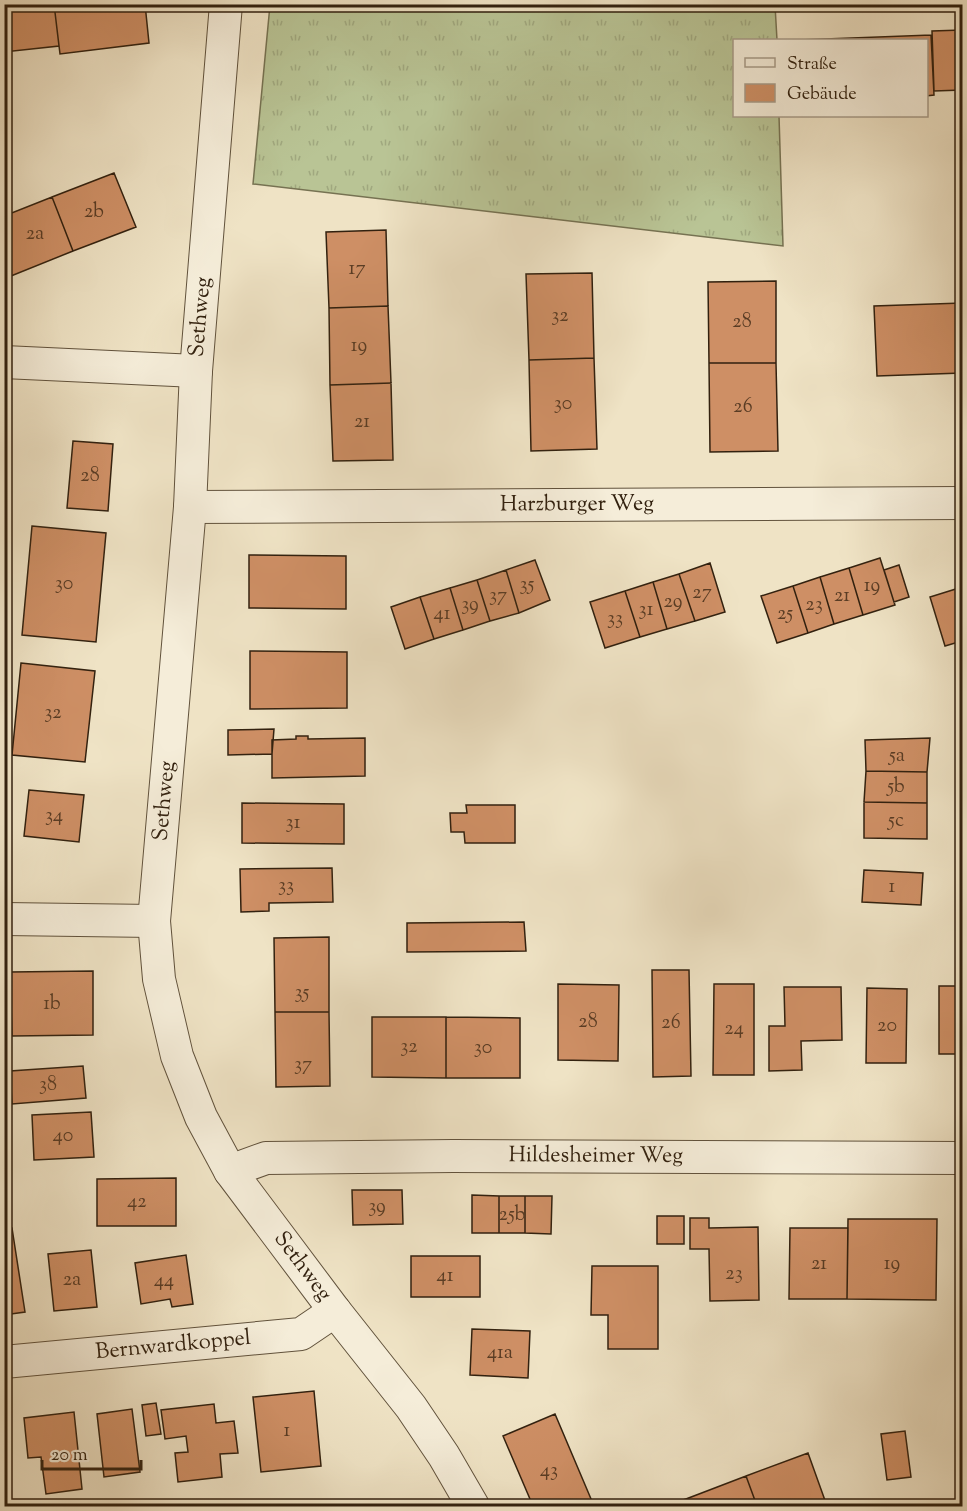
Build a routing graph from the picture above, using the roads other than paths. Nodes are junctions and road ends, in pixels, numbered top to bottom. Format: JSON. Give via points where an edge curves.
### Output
{"nodes":[{"id":1,"x":226,"y":4,"type":"edge"},
{"id":2,"x":4,"y":362,"type":"edge"},
{"id":3,"x":196,"y":371,"type":"junction"},
{"id":4,"x":963,"y":503,"type":"edge"},
{"id":5,"x":190,"y":507,"type":"junction"},
{"id":6,"x":4,"y":919,"type":"edge"},
{"id":7,"x":154,"y":921,"type":"junction"},
{"id":8,"x":963,"y":1158,"type":"edge"},
{"id":9,"x":231,"y":1171,"type":"junction"},
{"id":10,"x":335,"y":1311,"type":"junction"},
{"id":11,"x":4,"y":1362,"type":"edge"},
{"id":12,"x":473,"y":1506,"type":"edge"}],
"edges":[{"from":1,"to":3,"type":"street","name":"Sethweg"},
{"from":2,"to":3,"type":"street"},
{"from":3,"to":5,"type":"street","name":"Sethweg"},
{"from":4,"to":5,"type":"street","name":"Harzburger Weg"},
{"from":5,"to":7,"type":"street","name":"Sethweg"},
{"from":6,"to":7,"type":"street"},
{"from":7,"to":9,"type":"street","name":"Sethweg","via":[[159,979],[177,1056],[201,1118]]},
{"from":8,"to":9,"type":"street","name":"Hildesheimer Weg","via":[[266,1158]]},
{"from":9,"to":10,"type":"street","name":"Sethweg"},
{"from":10,"to":11,"type":"street","name":"Bernwardkoppel","via":[[301,1334]]},
{"from":10,"to":12,"type":"street","name":"Sethweg","via":[[411,1407]]}]}
